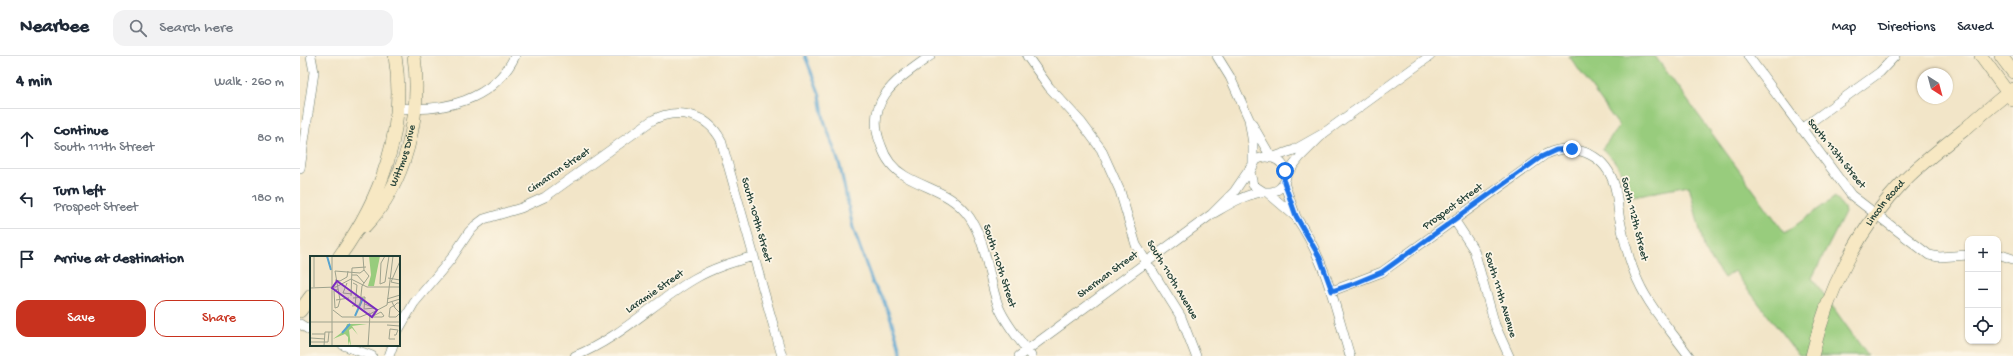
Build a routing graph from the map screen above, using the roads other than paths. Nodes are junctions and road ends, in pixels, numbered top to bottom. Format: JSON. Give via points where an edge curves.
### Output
{"nodes":[{"id":1,"x":311,"y":56,"type":"edge"},
{"id":2,"x":395,"y":56,"type":"edge"},
{"id":3,"x":414,"y":56,"type":"edge"},
{"id":4,"x":515,"y":56,"type":"edge"},
{"id":5,"x":930,"y":56,"type":"edge"},
{"id":6,"x":1027,"y":56,"type":"edge"},
{"id":7,"x":1218,"y":56,"type":"edge"},
{"id":8,"x":1430,"y":56,"type":"edge"},
{"id":9,"x":1748,"y":56,"type":"edge"},
{"id":10,"x":1895,"y":56,"type":"edge"},
{"id":11,"x":1981,"y":56,"type":"edge"},
{"id":12,"x":2001,"y":56,"type":"edge"},
{"id":13,"x":2013,"y":72,"type":"edge"},
{"id":14,"x":2011,"y":94,"type":"edge"},
{"id":15,"x":397,"y":108,"type":"junction"},
{"id":16,"x":415,"y":110,"type":"junction"},
{"id":17,"x":679,"y":113,"type":"joint"},
{"id":18,"x":1249,"y":119,"type":"junction"},
{"id":19,"x":1801,"y":129,"type":"junction"},
{"id":20,"x":1324,"y":133,"type":"junction"},
{"id":21,"x":1588,"y":153,"type":"joint"},
{"id":22,"x":1273,"y":157,"type":"junction"},
{"id":23,"x":1252,"y":165,"type":"junction"},
{"id":24,"x":300,"y":169,"type":"edge"},
{"id":25,"x":1285,"y":179,"type":"junction"},
{"id":26,"x":1266,"y":192,"type":"junction"},
{"id":27,"x":1212,"y":214,"type":"junction"},
{"id":28,"x":1876,"y":214,"type":"junction"},
{"id":29,"x":1296,"y":216,"type":"junction"},
{"id":30,"x":1455,"y":221,"type":"junction"},
{"id":31,"x":351,"y":240,"type":"junction"},
{"id":32,"x":1965,"y":255,"type":"edge"},
{"id":33,"x":2001,"y":255,"type":"edge"},
{"id":34,"x":340,"y":256,"type":"edge"},
{"id":35,"x":754,"y":256,"type":"junction"},
{"id":36,"x":2013,"y":259,"type":"edge"},
{"id":37,"x":1146,"y":262,"type":"junction"},
{"id":38,"x":1332,"y":291,"type":"junction"},
{"id":39,"x":310,"y":297,"type":"edge"},
{"id":40,"x":300,"y":311,"type":"edge"},
{"id":41,"x":300,"y":324,"type":"edge"},
{"id":42,"x":400,"y":327,"type":"edge"},
{"id":43,"x":310,"y":330,"type":"edge"},
{"id":44,"x":345,"y":346,"type":"edge"},
{"id":45,"x":393,"y":346,"type":"edge"},
{"id":46,"x":1029,"y":353,"type":"edge"},
{"id":47,"x":372,"y":356,"type":"edge"},
{"id":48,"x":389,"y":356,"type":"edge"},
{"id":49,"x":575,"y":356,"type":"edge"},
{"id":50,"x":782,"y":356,"type":"edge"},
{"id":51,"x":1019,"y":356,"type":"edge"},
{"id":52,"x":1196,"y":356,"type":"edge"},
{"id":53,"x":1350,"y":356,"type":"edge"},
{"id":54,"x":1509,"y":356,"type":"edge"},
{"id":55,"x":1689,"y":356,"type":"edge"},
{"id":56,"x":1812,"y":356,"type":"edge"}],
"edges":[{"from":1,"to":24,"type":"street","via":[[314,72]]},
{"from":2,"to":15,"type":"street","name":"Wittmus Drive"},
{"from":3,"to":16,"type":"street","name":"Wittmus Drive"},
{"from":4,"to":16,"type":"street","via":[[505,73],[493,86],[479,95],[448,106]]},
{"from":5,"to":46,"type":"street","name":"South 110th Street","via":[[895,82],[880,102],[876,123],[877,134],[886,158],[901,173],[945,195],[970,218],[981,241],[998,305],[1012,331]]},
{"from":6,"to":37,"type":"street","name":"South 110th Avenue","via":[[1101,149],[1120,191],[1133,237]]},
{"from":7,"to":18,"type":"street"},
{"from":8,"to":20,"type":"street"},
{"from":9,"to":19,"type":"street","name":"South 113th Street"},
{"from":10,"to":19,"type":"street","via":[[1880,72]]},
{"from":11,"to":14,"type":"street"},
{"from":12,"to":13,"type":"street"},
{"from":14,"to":28,"type":"street","name":"Lincoln Road","via":[[1920,166]]},
{"from":15,"to":16,"type":"street"},
{"from":15,"to":31,"type":"street","name":"Wittmus Drive","via":[[395,130],[381,182],[369,210]]},
{"from":16,"to":31,"type":"street","name":"Wittmus Drive","via":[[406,156],[393,189],[378,213]]},
{"from":17,"to":35,"type":"street","name":"South 109th Street","via":[[704,120],[719,137]]},
{"from":17,"to":42,"type":"street","name":"Cimarron Street","via":[[666,114],[651,121],[539,200],[484,219],[476,225],[414,303]]},
{"from":18,"to":22,"type":"street"},
{"from":18,"to":23,"type":"street","via":[[1253,144]]},
{"from":19,"to":28,"type":"street","name":"South 113th Street","via":[[1851,195]]},
{"from":20,"to":22,"type":"street","via":[[1294,150]]},
{"from":20,"to":25,"type":"street","via":[[1296,160]]},
{"from":21,"to":30,"type":"street","name":"Prospect Street","via":[[1567,149],[1546,154]]},
{"from":21,"to":55,"type":"street","name":"South 112th Street","via":[[1604,166],[1614,182],[1620,221],[1634,272],[1642,290]]},
{"from":22,"to":23,"type":"street","via":[[1260,158]]},
{"from":22,"to":25,"type":"street","via":[[1283,164]]},
{"from":23,"to":26,"type":"street","via":[[1252,185]]},
{"from":23,"to":27,"type":"street","name":"Sherman Street","via":[[1234,192]]},
{"from":25,"to":26,"type":"street","via":[[1277,190]]},
{"from":25,"to":29,"type":"street"},
{"from":26,"to":27,"type":"street","name":"Sherman Street","via":[[1239,199]]},
{"from":26,"to":29,"type":"street"},
{"from":27,"to":37,"type":"street","name":"Sherman Street"},
{"from":28,"to":32,"type":"street","name":"South 113th Street","via":[[1929,255]]},
{"from":28,"to":56,"type":"street","name":"Lincoln Road","via":[[1839,276],[1819,326]]},
{"from":29,"to":38,"type":"street","via":[[1320,258]]},
{"from":30,"to":38,"type":"street","name":"Prospect Street","via":[[1382,272]]},
{"from":30,"to":54,"type":"street","name":"South 111th Avenue","via":[[1474,250],[1494,325]]},
{"from":31,"to":34,"type":"street","name":"Wittmus Drive"},
{"from":33,"to":36,"type":"street"},
{"from":35,"to":49,"type":"street","name":"Laramie Street","via":[[719,267],[694,279],[612,337]]},
{"from":35,"to":50,"type":"street","name":"South 109th Street"},
{"from":37,"to":46,"type":"street","name":"Sherman Street"},
{"from":37,"to":52,"type":"street","name":"South 110th Avenue","via":[[1181,317]]},
{"from":38,"to":53,"type":"street"},
{"from":39,"to":40,"type":"street"},
{"from":41,"to":43,"type":"street"},
{"from":44,"to":47,"type":"street"},
{"from":45,"to":48,"type":"street"},
{"from":46,"to":51,"type":"street","name":"Sherman Street"}]}
